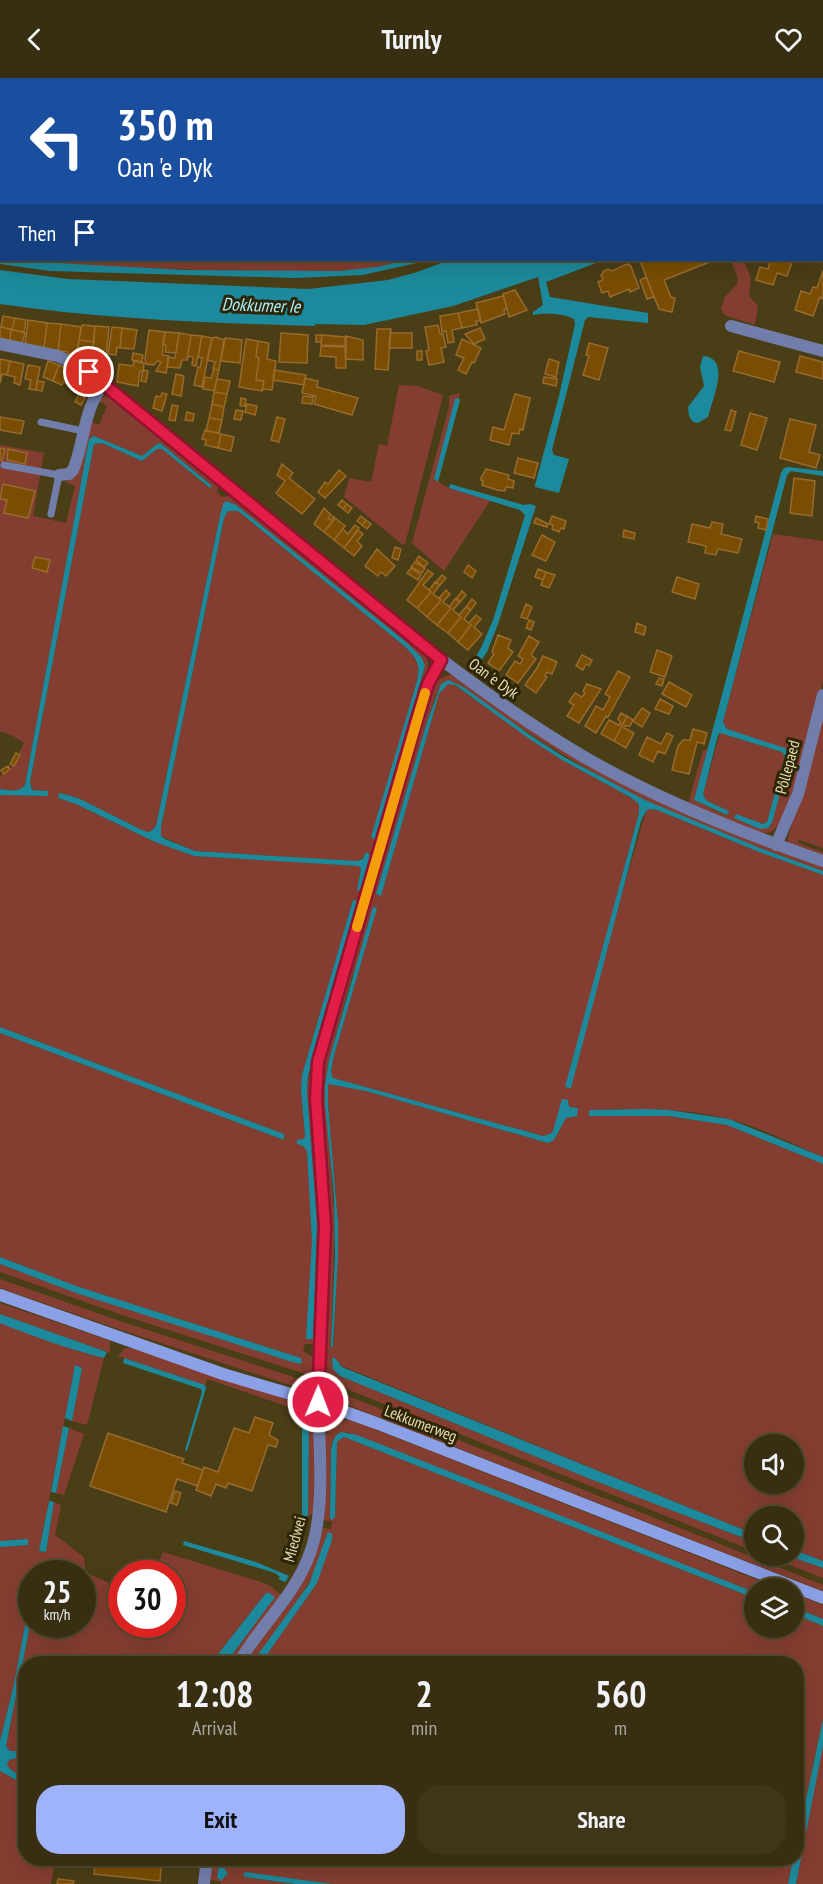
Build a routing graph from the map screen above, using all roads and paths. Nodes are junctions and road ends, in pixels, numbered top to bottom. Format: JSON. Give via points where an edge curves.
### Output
{"nodes":[{"id":1,"x":731,"y":326,"type":"dead end"},
{"id":2,"x":0,"y":344,"type":"edge"},
{"id":3,"x":823,"y":351,"type":"edge"},
{"id":4,"x":104,"y":384,"type":"junction"},
{"id":5,"x":41,"y":422,"type":"dead end"},
{"id":6,"x":83,"y":431,"type":"junction"},
{"id":7,"x":4,"y":465,"type":"dead end"},
{"id":8,"x":58,"y":475,"type":"junction"},
{"id":9,"x":51,"y":514,"type":"dead end"},
{"id":10,"x":441,"y":660,"type":"junction"},
{"id":11,"x":823,"y":695,"type":"edge"},
{"id":12,"x":776,"y":845,"type":"junction"},
{"id":13,"x":823,"y":861,"type":"edge"},
{"id":14,"x":0,"y":1295,"type":"edge"},
{"id":15,"x":318,"y":1402,"type":"junction"},
{"id":16,"x":823,"y":1598,"type":"edge"},
{"id":17,"x":244,"y":1656,"type":"edge"},
{"id":18,"x":206,"y":1866,"type":"edge"},
{"id":19,"x":204,"y":1884,"type":"edge"}],
"edges":[{"from":1,"to":3,"type":"street"},
{"from":2,"to":4,"type":"street","name":"Oan 'e Dyk","via":[[58,356]]},
{"from":4,"to":6,"type":"street","via":[[90,405]]},
{"from":4,"to":10,"type":"street","name":"Oan 'e Dyk"},
{"from":5,"to":6,"type":"lane"},
{"from":6,"to":8,"type":"street","via":[[73,470]]},
{"from":7,"to":8,"type":"lane"},
{"from":8,"to":9,"type":"lane"},
{"from":10,"to":12,"type":"street","name":"Oan 'e Dyk","via":[[516,715],[602,767]]},
{"from":10,"to":15,"type":"street","name":"Miedwei","via":[[417,719],[318,1062],[316,1099],[325,1226]]},
{"from":11,"to":12,"type":"street","name":"Pôllepaed","via":[[798,794]]},
{"from":12,"to":13,"type":"street","name":"Oan 'e Dyk"},
{"from":14,"to":15,"type":"main road","name":"Lekkumerweg","via":[[224,1374]]},
{"from":15,"to":16,"type":"main road","name":"Lekkumerweg"},
{"from":15,"to":17,"type":"street","name":"Miedwei","via":[[318,1512],[311,1551],[295,1585]]},
{"from":18,"to":19,"type":"street"}]}
